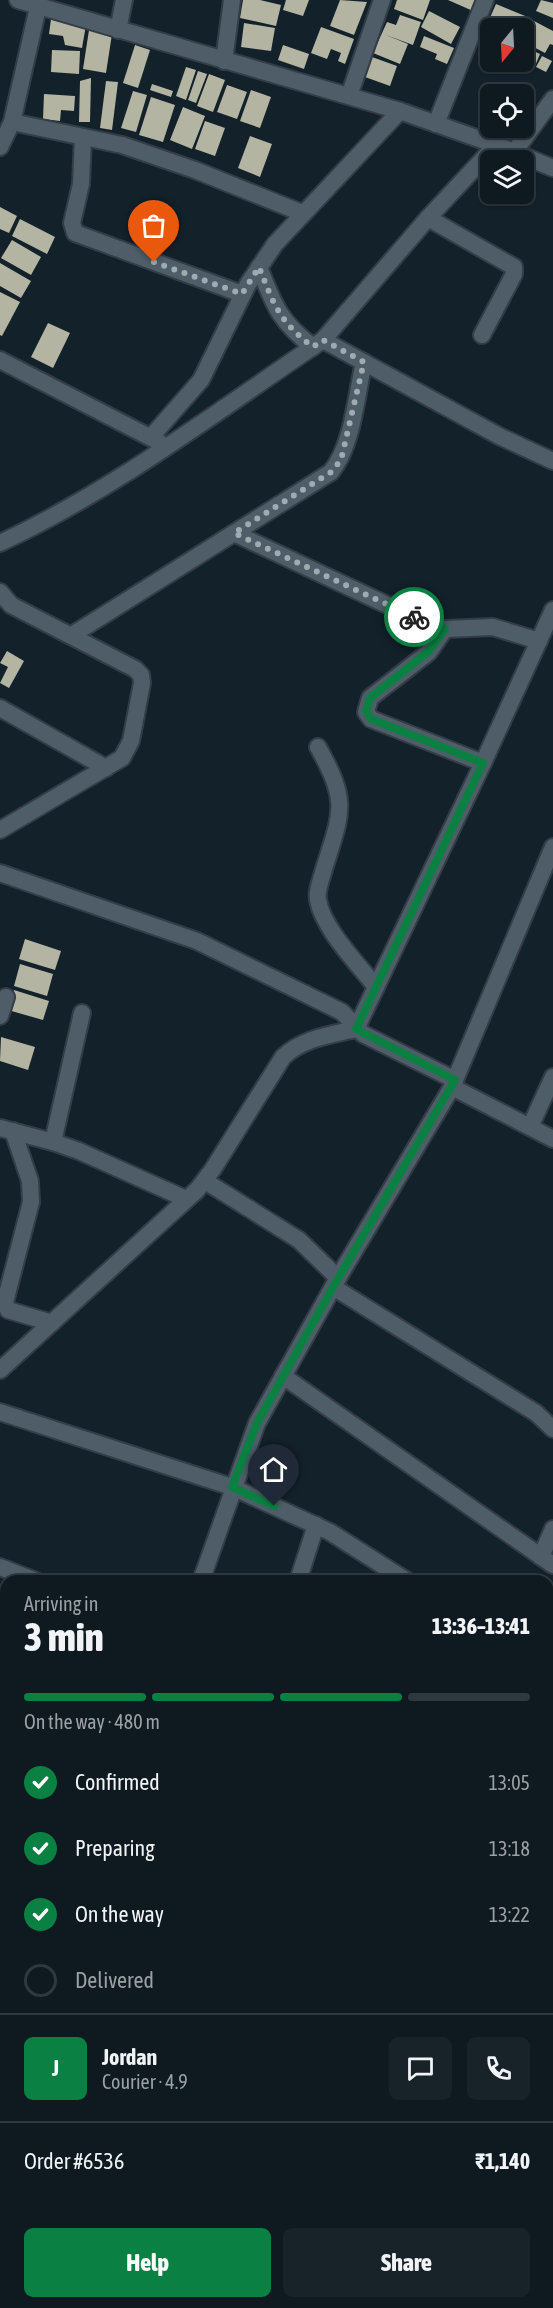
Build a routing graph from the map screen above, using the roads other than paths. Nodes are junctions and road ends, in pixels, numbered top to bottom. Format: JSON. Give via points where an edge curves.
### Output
{"nodes":[{"id":1,"x":18,"y":0,"type":"edge"},
{"id":2,"x":124,"y":0,"type":"edge"},
{"id":3,"x":232,"y":0,"type":"edge"},
{"id":4,"x":382,"y":0,"type":"edge"},
{"id":5,"x":485,"y":0,"type":"edge"},
{"id":6,"x":38,"y":7,"type":"junction"},
{"id":7,"x":118,"y":30,"type":"junction"},
{"id":8,"x":224,"y":61,"type":"junction"},
{"id":9,"x":349,"y":96,"type":"junction"},
{"id":10,"x":553,"y":99,"type":"edge"},
{"id":11,"x":400,"y":111,"type":"junction"},
{"id":12,"x":12,"y":122,"type":"junction"},
{"id":13,"x":436,"y":124,"type":"junction"},
{"id":14,"x":83,"y":136,"type":"junction"},
{"id":15,"x":496,"y":145,"type":"junction"},
{"id":16,"x":0,"y":147,"type":"edge"},
{"id":17,"x":509,"y":150,"type":"edge"},
{"id":18,"x":515,"y":150,"type":"edge"},
{"id":19,"x":534,"y":160,"type":"edge"},
{"id":20,"x":553,"y":168,"type":"edge"},
{"id":21,"x":302,"y":213,"type":"junction"},
{"id":22,"x":428,"y":218,"type":"junction"},
{"id":23,"x":259,"y":267,"type":"junction"},
{"id":24,"x":242,"y":294,"type":"junction"},
{"id":25,"x":482,"y":335,"type":"dead end"},
{"id":26,"x":318,"y":343,"type":"junction"},
{"id":27,"x":0,"y":360,"type":"edge"},
{"id":28,"x":364,"y":362,"type":"junction"},
{"id":29,"x":151,"y":437,"type":"junction"},
{"id":30,"x":170,"y":447,"type":"junction"},
{"id":31,"x":553,"y":461,"type":"edge"},
{"id":32,"x":234,"y":533,"type":"junction"},
{"id":33,"x":0,"y":543,"type":"edge"},
{"id":34,"x":0,"y":592,"type":"edge"},
{"id":35,"x":553,"y":610,"type":"edge"},
{"id":36,"x":445,"y":629,"type":"junction"},
{"id":37,"x":72,"y":635,"type":"junction"},
{"id":38,"x":539,"y":641,"type":"junction"},
{"id":39,"x":0,"y":708,"type":"edge"},
{"id":40,"x":318,"y":747,"type":"dead end"},
{"id":41,"x":483,"y":763,"type":"junction"},
{"id":42,"x":106,"y":768,"type":"junction"},
{"id":43,"x":0,"y":830,"type":"edge"},
{"id":44,"x":553,"y":847,"type":"edge"},
{"id":45,"x":0,"y":873,"type":"edge"},
{"id":46,"x":376,"y":987,"type":"junction"},
{"id":47,"x":6,"y":997,"type":"dead end"},
{"id":48,"x":82,"y":1013,"type":"dead end"},
{"id":49,"x":0,"y":1016,"type":"edge"},
{"id":50,"x":356,"y":1029,"type":"junction"},
{"id":51,"x":553,"y":1077,"type":"edge"},
{"id":52,"x":453,"y":1084,"type":"junction"},
{"id":53,"x":530,"y":1127,"type":"junction"},
{"id":54,"x":6,"y":1129,"type":"edge"},
{"id":55,"x":553,"y":1140,"type":"edge"},
{"id":56,"x":53,"y":1142,"type":"junction"},
{"id":57,"x":205,"y":1181,"type":"junction"},
{"id":58,"x":186,"y":1200,"type":"junction"},
{"id":59,"x":336,"y":1282,"type":"junction"},
{"id":60,"x":52,"y":1323,"type":"junction"},
{"id":61,"x":0,"y":1370,"type":"edge"},
{"id":62,"x":283,"y":1376,"type":"junction"},
{"id":63,"x":0,"y":1412,"type":"edge"},
{"id":64,"x":553,"y":1430,"type":"edge"},
{"id":65,"x":232,"y":1487,"type":"junction"},
{"id":66,"x":316,"y":1525,"type":"junction"},
{"id":67,"x":553,"y":1529,"type":"edge"},
{"id":68,"x":547,"y":1561,"type":"edge"},
{"id":69,"x":0,"y":1567,"type":"edge"},
{"id":70,"x":21,"y":1575,"type":"edge"},
{"id":71,"x":203,"y":1575,"type":"edge"},
{"id":72,"x":300,"y":1575,"type":"edge"},
{"id":73,"x":397,"y":1575,"type":"edge"}],
"edges":[{"from":1,"to":6,"type":"street"},
{"from":2,"to":7,"type":"street"},
{"from":3,"to":8,"type":"street"},
{"from":4,"to":9,"type":"street"},
{"from":5,"to":13,"type":"street"},
{"from":6,"to":7,"type":"street"},
{"from":6,"to":12,"type":"street"},
{"from":7,"to":8,"type":"street"},
{"from":8,"to":9,"type":"street"},
{"from":9,"to":11,"type":"street"},
{"from":10,"to":18,"type":"street"},
{"from":11,"to":13,"type":"street"},
{"from":11,"to":21,"type":"street"},
{"from":12,"to":14,"type":"street"},
{"from":12,"to":16,"type":"street"},
{"from":13,"to":15,"type":"street"},
{"from":14,"to":21,"type":"street","via":[[132,148]]},
{"from":14,"to":24,"type":"street","via":[[81,184],[72,223],[75,233]]},
{"from":15,"to":17,"type":"street"},
{"from":15,"to":22,"type":"street"},
{"from":19,"to":20,"type":"street"},
{"from":21,"to":23,"type":"street"},
{"from":22,"to":25,"type":"street","via":[[514,267]]},
{"from":22,"to":26,"type":"street"},
{"from":23,"to":24,"type":"street"},
{"from":23,"to":26,"type":"street","via":[[284,322]]},
{"from":24,"to":29,"type":"street","via":[[201,380]]},
{"from":26,"to":28,"type":"street"},
{"from":26,"to":30,"type":"street"},
{"from":27,"to":29,"type":"street"},
{"from":28,"to":31,"type":"street"},
{"from":28,"to":32,"type":"street","via":[[341,460],[331,472]]},
{"from":29,"to":30,"type":"street"},
{"from":30,"to":33,"type":"street","via":[[44,522]]},
{"from":32,"to":36,"type":"street"},
{"from":32,"to":37,"type":"street"},
{"from":34,"to":37,"type":"street","via":[[11,605]]},
{"from":35,"to":38,"type":"street"},
{"from":36,"to":38,"type":"street","via":[[493,627]]},
{"from":36,"to":41,"type":"street","via":[[429,651],[370,698],[366,711],[371,719]]},
{"from":37,"to":42,"type":"street","via":[[141,675],[131,741],[122,758]]},
{"from":38,"to":41,"type":"street"},
{"from":39,"to":42,"type":"street"},
{"from":40,"to":46,"type":"street","via":[[332,772],[340,816],[317,899],[325,920]]},
{"from":41,"to":46,"type":"street"},
{"from":42,"to":43,"type":"street"},
{"from":44,"to":52,"type":"street"},
{"from":45,"to":50,"type":"street","via":[[197,940],[342,1012]]},
{"from":46,"to":50,"type":"street"},
{"from":47,"to":49,"type":"street"},
{"from":48,"to":56,"type":"street"},
{"from":50,"to":52,"type":"street"},
{"from":50,"to":57,"type":"street","via":[[306,1041],[283,1057]]},
{"from":51,"to":53,"type":"street"},
{"from":52,"to":53,"type":"street"},
{"from":52,"to":59,"type":"street"},
{"from":53,"to":55,"type":"street"},
{"from":54,"to":56,"type":"street"},
{"from":54,"to":60,"type":"street","via":[[30,1181],[31,1202],[5,1308]]},
{"from":56,"to":58,"type":"street"},
{"from":57,"to":58,"type":"street"},
{"from":57,"to":59,"type":"street","via":[[299,1240]]},
{"from":58,"to":60,"type":"street"},
{"from":59,"to":62,"type":"street"},
{"from":59,"to":64,"type":"street","via":[[536,1413]]},
{"from":60,"to":61,"type":"street"},
{"from":62,"to":65,"type":"street","via":[[257,1423]]},
{"from":62,"to":68,"type":"street"},
{"from":63,"to":65,"type":"street"},
{"from":65,"to":66,"type":"street"},
{"from":65,"to":71,"type":"street"},
{"from":66,"to":72,"type":"street"},
{"from":66,"to":73,"type":"street"},
{"from":67,"to":68,"type":"street"},
{"from":69,"to":70,"type":"street"}]}
